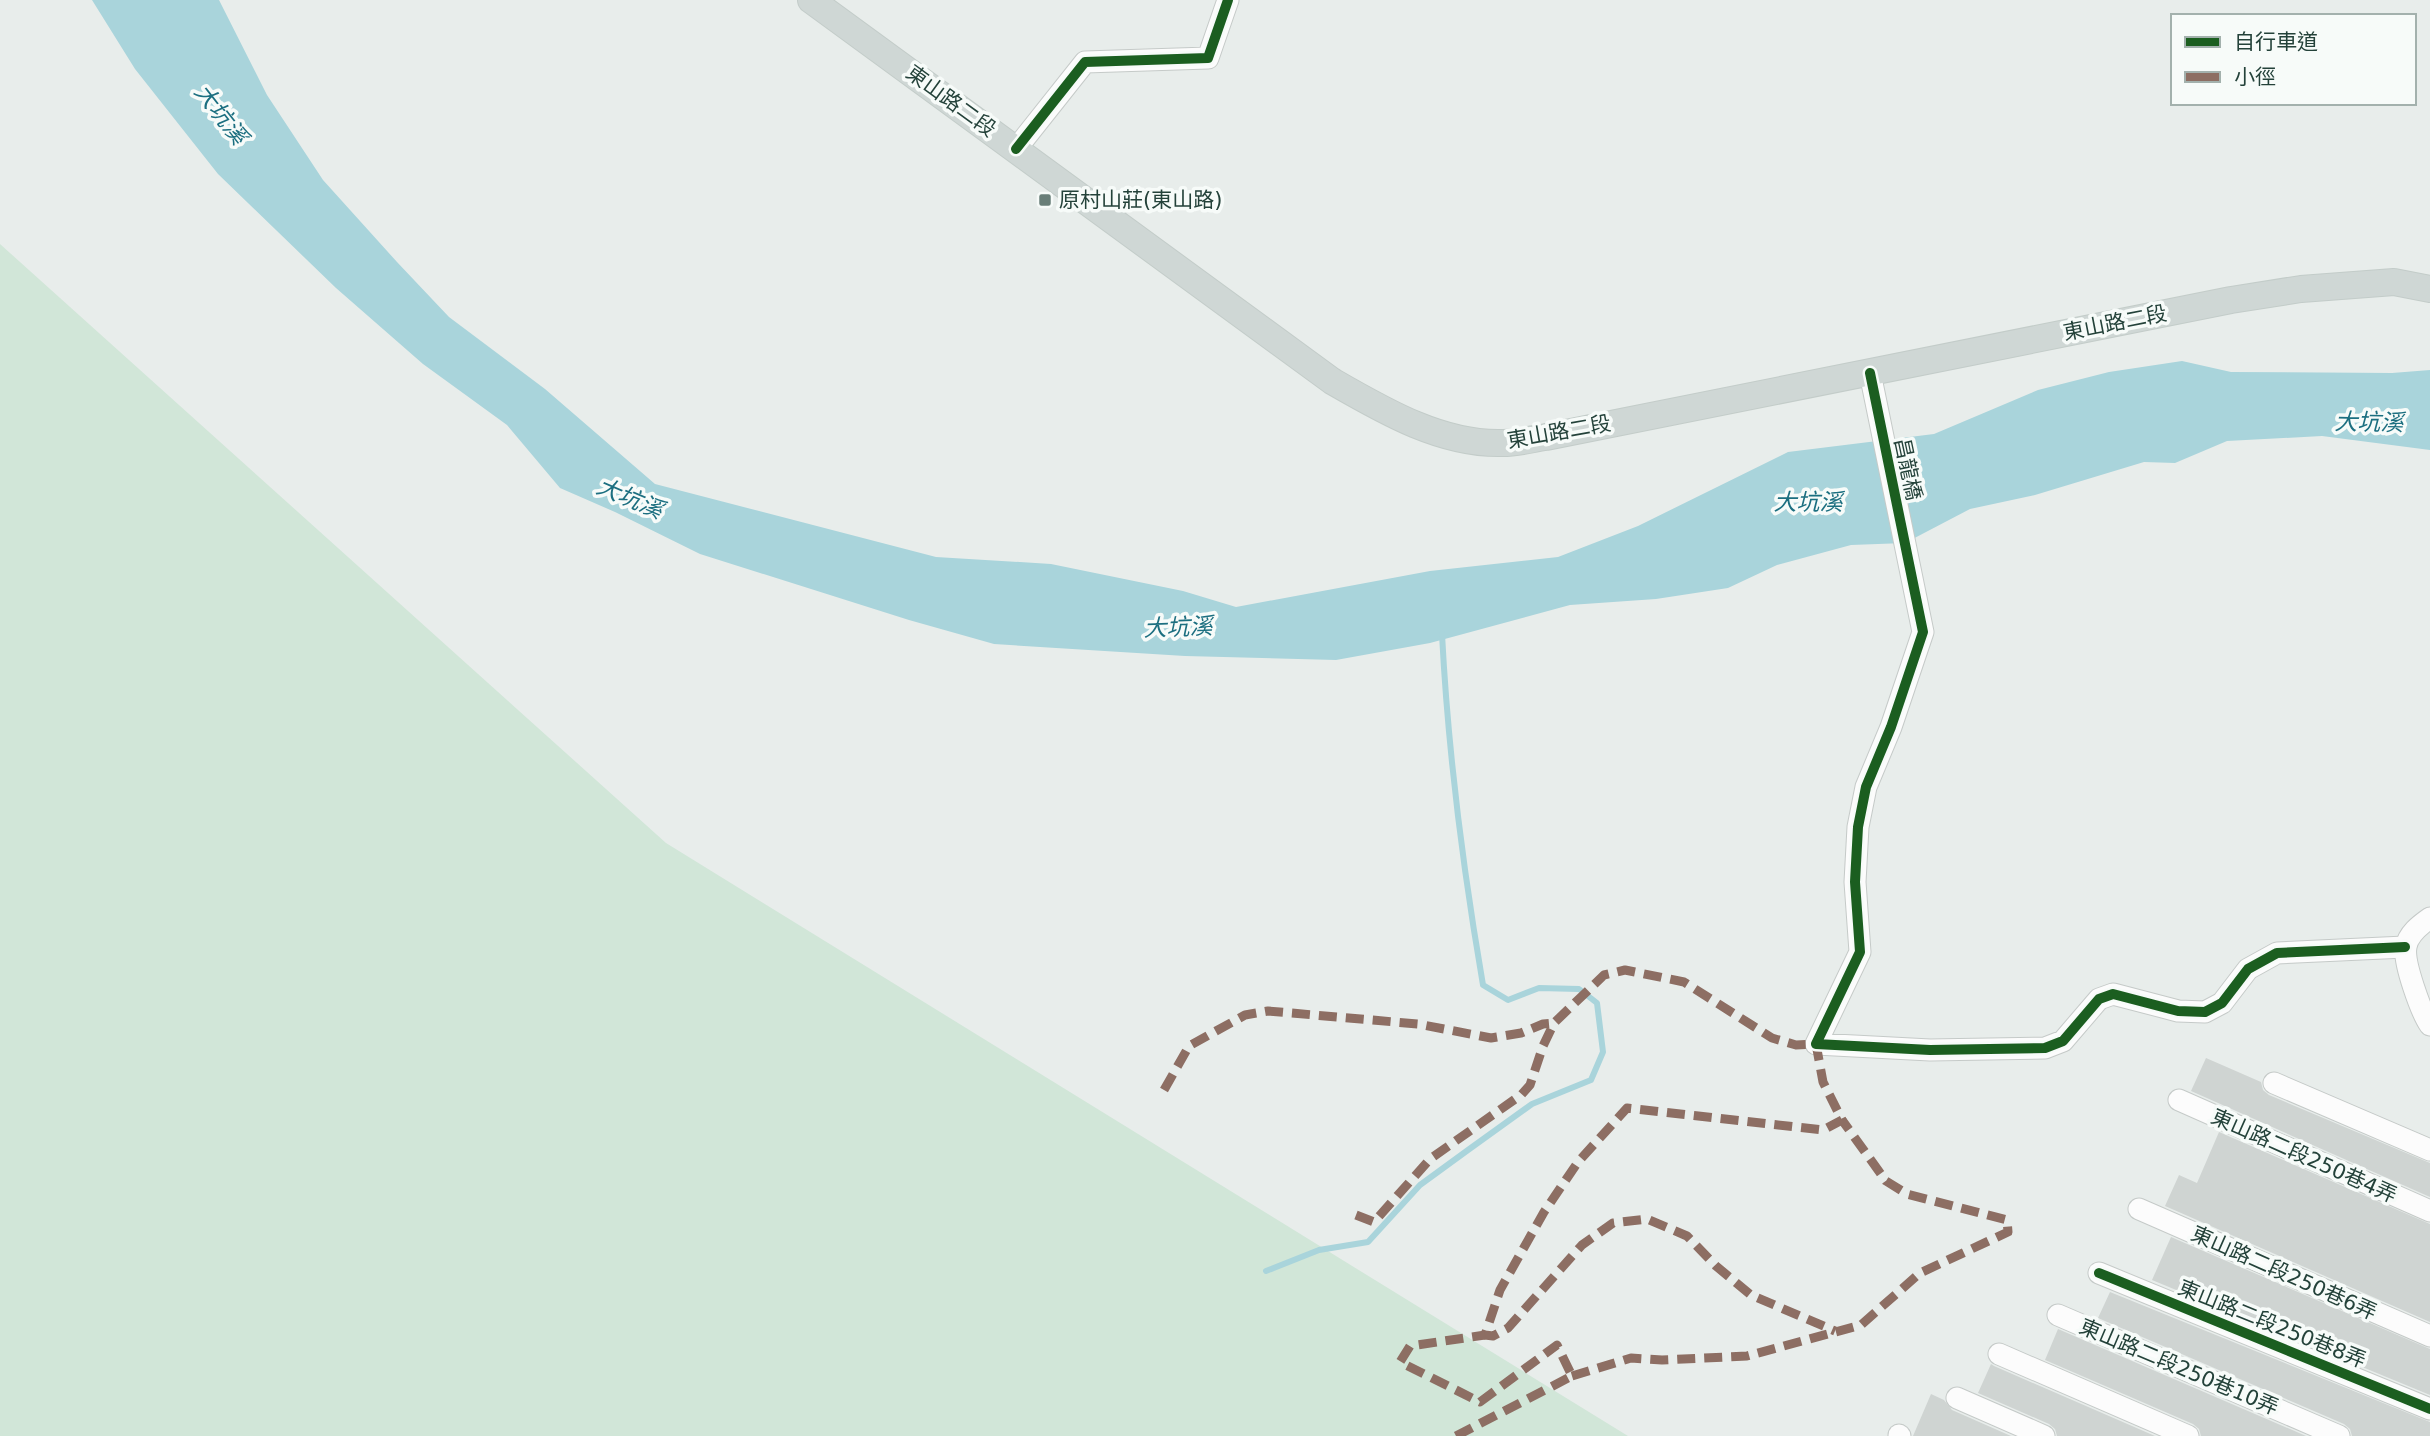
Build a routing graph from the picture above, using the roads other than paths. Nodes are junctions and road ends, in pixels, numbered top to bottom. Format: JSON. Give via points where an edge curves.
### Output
{"nodes":[{"id":1,"x":811,"y":0,"type":"edge"},
{"id":2,"x":1228,"y":0,"type":"edge"},
{"id":3,"x":1016,"y":149,"type":"junction"},
{"id":4,"x":2430,"y":289,"type":"edge"},
{"id":5,"x":1870,"y":373,"type":"junction"},
{"id":6,"x":2430,"y":918,"type":"edge"},
{"id":7,"x":2405,"y":947,"type":"junction"},
{"id":8,"x":2430,"y":1025,"type":"edge"},
{"id":9,"x":2274,"y":1083,"type":"dead end"},
{"id":10,"x":2179,"y":1101,"type":"dead end"},
{"id":11,"x":2430,"y":1150,"type":"edge"},
{"id":12,"x":2139,"y":1209,"type":"dead end"},
{"id":13,"x":2430,"y":1211,"type":"edge"},
{"id":14,"x":2099,"y":1273,"type":"dead end"},
{"id":15,"x":2058,"y":1315,"type":"dead end"},
{"id":16,"x":2430,"y":1336,"type":"edge"},
{"id":17,"x":1999,"y":1354,"type":"dead end"},
{"id":18,"x":1956,"y":1398,"type":"dead end"},
{"id":19,"x":2430,"y":1409,"type":"edge"},
{"id":20,"x":2044,"y":1436,"type":"edge"},
{"id":21,"x":2188,"y":1436,"type":"edge"},
{"id":22,"x":2339,"y":1436,"type":"edge"}],
"edges":[{"from":1,"to":3,"type":"main road","name":"東山路二段"},
{"from":2,"to":3,"type":"street","via":[[1208,58],[1085,62]]},
{"from":3,"to":5,"type":"main road","name":"東山路二段","via":[[1332,381],[1428,430],[1503,443]]},
{"from":4,"to":5,"type":"main road","name":"東山路二段","via":[[2395,282],[2301,289]]},
{"from":5,"to":7,"type":"street","name":"昌龍橋","via":[[1923,632],[1866,786],[1855,882],[1860,952],[1816,1044],[1930,1050],[2045,1048],[2063,1041],[2099,999],[2113,994],[2178,1011],[2205,1012],[2221,1003],[2248,969],[2277,953]]},
{"from":6,"to":7,"type":"street","via":[[2416,928]]},
{"from":7,"to":8,"type":"street","via":[[2414,992]]},
{"from":9,"to":11,"type":"street"},
{"from":10,"to":13,"type":"street","name":"東山路二段250巷4弄"},
{"from":12,"to":16,"type":"street","name":"東山路二段250巷6弄"},
{"from":14,"to":19,"type":"street","name":"東山路二段250巷8弄"},
{"from":15,"to":22,"type":"street","name":"東山路二段250巷10弄"},
{"from":17,"to":21,"type":"street"},
{"from":18,"to":20,"type":"street"}]}
